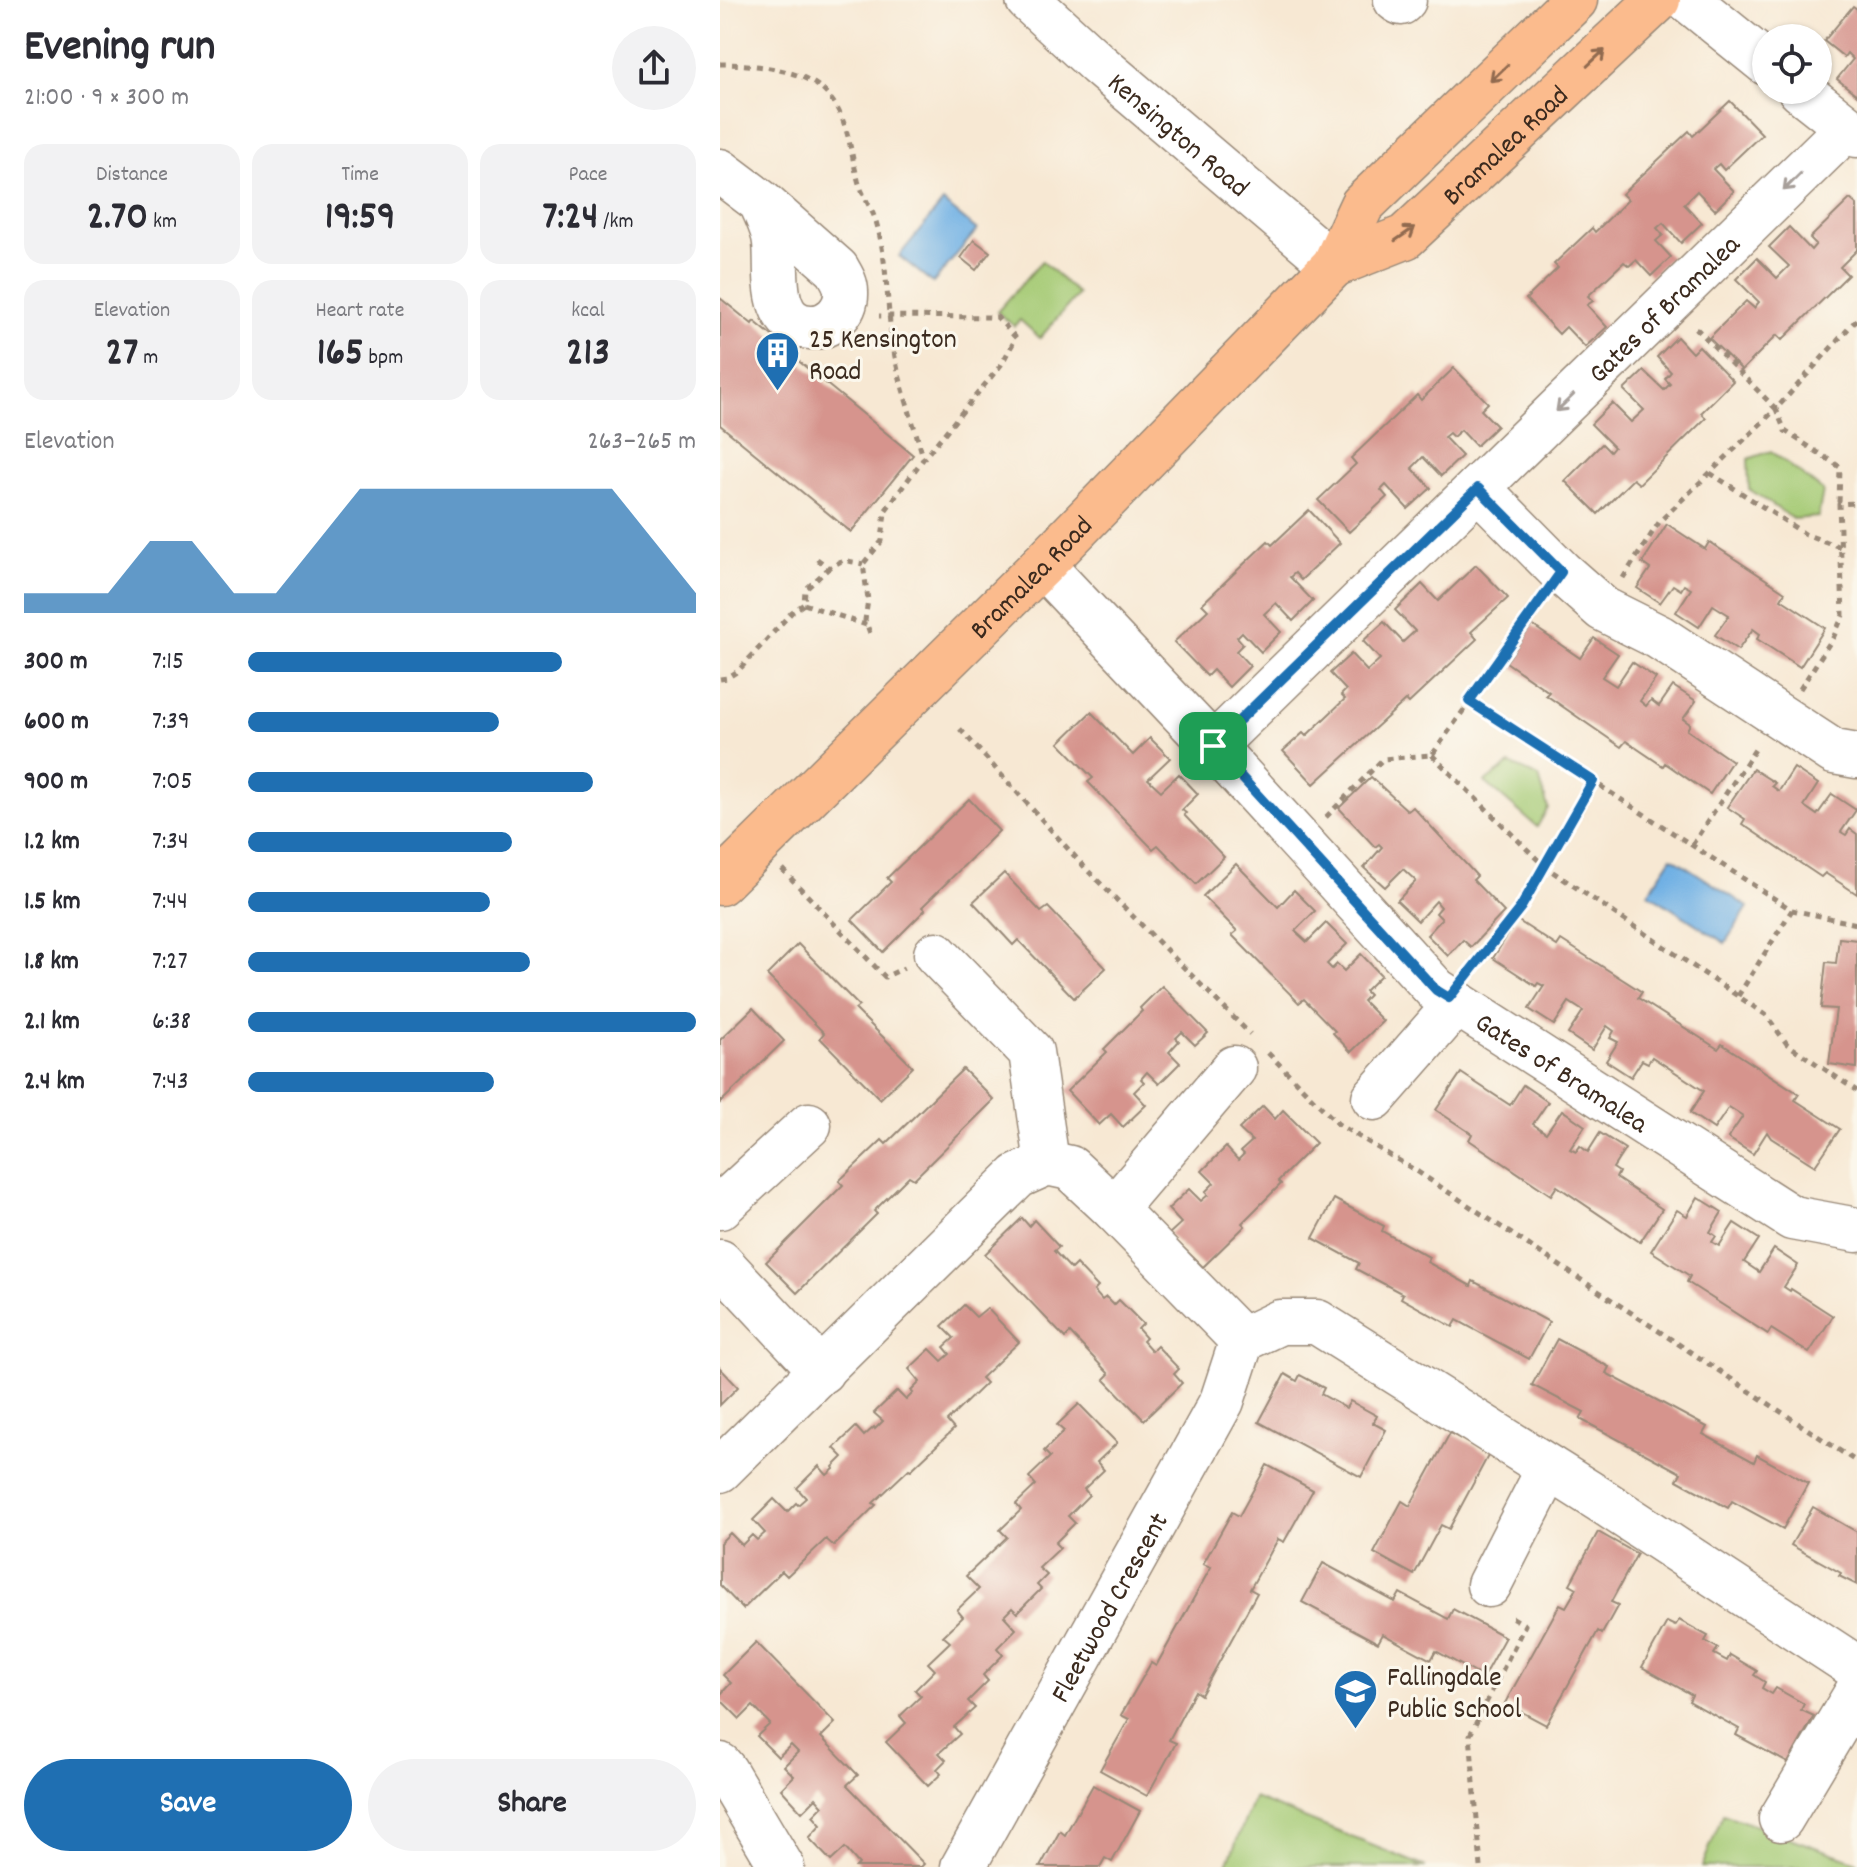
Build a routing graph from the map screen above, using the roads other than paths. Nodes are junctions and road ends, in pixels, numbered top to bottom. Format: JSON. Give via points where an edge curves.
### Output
{"nodes":[{"id":1,"x":1028,"y":0,"type":"edge"},
{"id":2,"x":1396,"y":0,"type":"edge"},
{"id":3,"x":1404,"y":0,"type":"edge"},
{"id":4,"x":1575,"y":0,"type":"edge"},
{"id":5,"x":1658,"y":0,"type":"edge"},
{"id":6,"x":1688,"y":0,"type":"edge"},
{"id":7,"x":1752,"y":52,"type":"edge"},
{"id":8,"x":1818,"y":104,"type":"edge"},
{"id":9,"x":1852,"y":131,"type":"edge"},
{"id":10,"x":720,"y":171,"type":"edge"},
{"id":11,"x":761,"y":202,"type":"junction"},
{"id":12,"x":1334,"y":265,"type":"junction"},
{"id":13,"x":1478,"y":488,"type":"junction"},
{"id":14,"x":1042,"y":565,"type":"junction"},
{"id":15,"x":1213,"y":746,"type":"junction"},
{"id":16,"x":1857,"y":756,"type":"edge"},
{"id":17,"x":720,"y":883,"type":"edge"},
{"id":18,"x":936,"y":954,"type":"road end"},
{"id":19,"x":1453,"y":1000,"type":"junction"},
{"id":20,"x":1234,"y":1068,"type":"dead end"},
{"id":21,"x":1374,"y":1098,"type":"dead end"},
{"id":22,"x":809,"y":1125,"type":"dead end"},
{"id":23,"x":1047,"y":1163,"type":"junction"},
{"id":24,"x":720,"y":1207,"type":"edge"},
{"id":25,"x":1114,"y":1209,"type":"junction"},
{"id":26,"x":1857,"y":1230,"type":"edge"},
{"id":27,"x":720,"y":1262,"type":"edge"},
{"id":28,"x":1242,"y":1340,"type":"junction"},
{"id":29,"x":822,"y":1371,"type":"junction"},
{"id":30,"x":1549,"y":1468,"type":"junction"},
{"id":31,"x":720,"y":1470,"type":"edge"},
{"id":32,"x":1489,"y":1585,"type":"road end"},
{"id":33,"x":1857,"y":1668,"type":"edge"},
{"id":34,"x":1857,"y":1692,"type":"edge"},
{"id":35,"x":720,"y":1765,"type":"edge"},
{"id":36,"x":1781,"y":1819,"type":"dead end"},
{"id":37,"x":782,"y":1867,"type":"edge"},
{"id":38,"x":963,"y":1867,"type":"edge"}],
"edges":[{"from":1,"to":12,"type":"street","name":"Kensington Road"},
{"from":2,"to":3,"type":"street"},
{"from":4,"to":12,"type":"main road","name":"Bramalea Road","one_way":true,"via":[[1362,205]]},
{"from":12,"to":5,"type":"main road","name":"Bramalea Road","one_way":true,"via":[[1405,237]]},
{"from":6,"to":7,"type":"street"},
{"from":8,"to":9,"type":"street","name":"Gates of Bramalea"},
{"from":9,"to":13,"type":"street","name":"Gates of Bramalea","one_way":true},
{"from":10,"to":11,"type":"street"},
{"from":11,"to":11,"type":"street","via":[[843,279],[845,302],[832,321],[810,327],[781,309],[775,239]]},
{"from":12,"to":14,"type":"main road","name":"Bramalea Road"},
{"from":13,"to":15,"type":"street","name":"Gates of Bramalea"},
{"from":13,"to":16,"type":"street","via":[[1603,609],[1659,637],[1834,752]]},
{"from":14,"to":15,"type":"street","name":"Gates of Bramalea"},
{"from":14,"to":17,"type":"main road","name":"Bramalea Road"},
{"from":15,"to":19,"type":"street","name":"Gates of Bramalea","via":[[1436,990]]},
{"from":18,"to":23,"type":"street","via":[[1031,1052]]},
{"from":19,"to":21,"type":"street"},
{"from":19,"to":26,"type":"street","name":"Gates of Bramalea","via":[[1792,1218]]},
{"from":20,"to":25,"type":"street"},
{"from":22,"to":24,"type":"street"},
{"from":23,"to":25,"type":"street","via":[[1070,1168]]},
{"from":23,"to":29,"type":"street","via":[[1018,1176]]},
{"from":25,"to":28,"type":"street"},
{"from":27,"to":29,"type":"street"},
{"from":28,"to":30,"type":"street","via":[[1280,1322],[1317,1322]]},
{"from":28,"to":38,"type":"street","name":"Fleetwood Crescent","via":[[1222,1401]]},
{"from":29,"to":31,"type":"street"},
{"from":30,"to":32,"type":"street"},
{"from":30,"to":33,"type":"street"},
{"from":34,"to":36,"type":"street"},
{"from":35,"to":37,"type":"street"}]}
